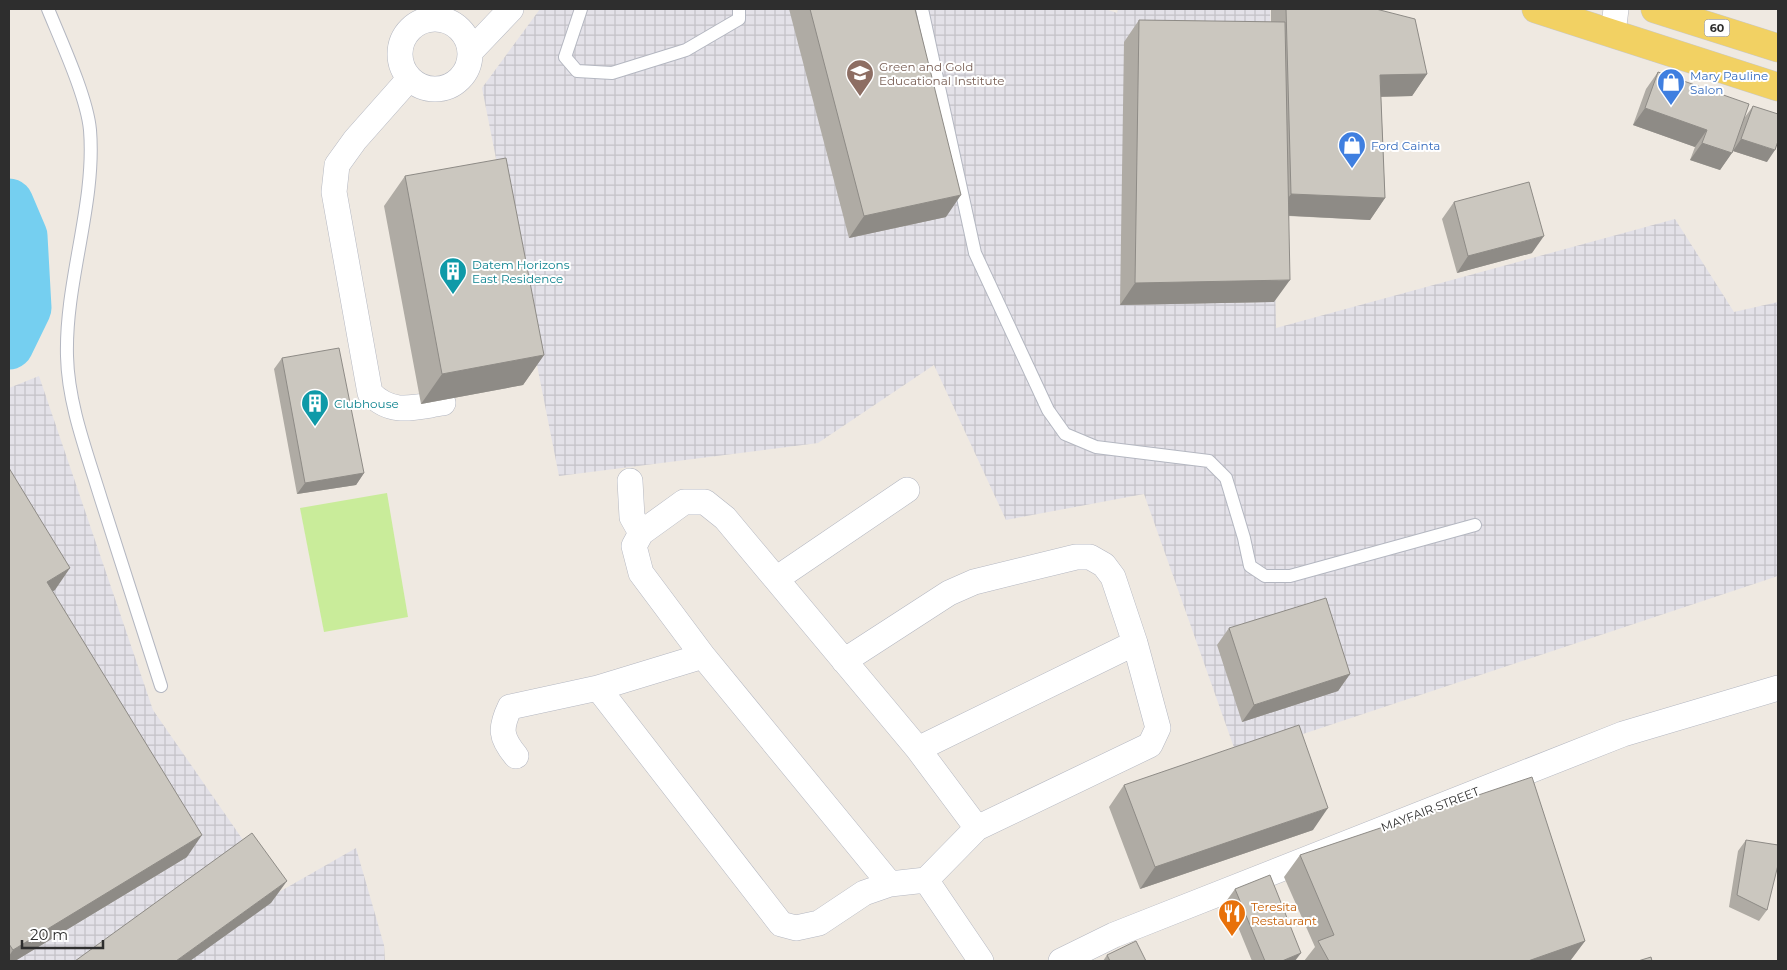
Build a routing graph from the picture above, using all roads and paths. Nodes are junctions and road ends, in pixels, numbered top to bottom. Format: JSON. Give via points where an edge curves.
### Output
{"nodes":[{"id":1,"x":48,"y":9,"type":"edge"},
{"id":2,"x":490,"y":9,"type":"edge"},
{"id":3,"x":511,"y":9,"type":"edge"},
{"id":4,"x":581,"y":9,"type":"edge"},
{"id":5,"x":739,"y":9,"type":"edge"},
{"id":6,"x":922,"y":9,"type":"edge"},
{"id":7,"x":1536,"y":9,"type":"edge"},
{"id":8,"x":1655,"y":9,"type":"edge"},
{"id":9,"x":1614,"y":21,"type":"edge"},
{"id":10,"x":466,"y":43,"type":"junction"},
{"id":11,"x":1778,"y":48,"type":"edge"},
{"id":12,"x":409,"y":79,"type":"junction"},
{"id":13,"x":1778,"y":87,"type":"edge"},
{"id":14,"x":443,"y":403,"type":"edge"},
{"id":15,"x":630,"y":482,"type":"dead end"},
{"id":16,"x":907,"y":490,"type":"dead end"},
{"id":17,"x":1475,"y":525,"type":"dead end"},
{"id":18,"x":641,"y":533,"type":"junction"},
{"id":19,"x":776,"y":579,"type":"junction"},
{"id":20,"x":1135,"y":643,"type":"junction"},
{"id":21,"x":703,"y":656,"type":"junction"},
{"id":22,"x":844,"y":661,"type":"junction"},
{"id":23,"x":161,"y":686,"type":"dead end"},
{"id":24,"x":598,"y":688,"type":"junction"},
{"id":25,"x":1778,"y":688,"type":"edge"},
{"id":26,"x":918,"y":749,"type":"junction"},
{"id":27,"x":516,"y":756,"type":"dead end"},
{"id":28,"x":977,"y":828,"type":"junction"},
{"id":29,"x":926,"y":880,"type":"junction"},
{"id":30,"x":890,"y":884,"type":"junction"},
{"id":31,"x":981,"y":961,"type":"edge"},
{"id":32,"x":1061,"y":961,"type":"edge"}],
"edges":[{"from":1,"to":23,"type":"lane","via":[[90,128],[91,163],[70,304],[67,356],[72,393],[82,438]]},
{"from":2,"to":10,"type":"street"},
{"from":3,"to":10,"type":"street"},
{"from":4,"to":5,"type":"lane","via":[[565,57],[576,71],[612,73],[686,50],[739,19]]},
{"from":6,"to":17,"type":"lane","via":[[975,253],[1048,410],[1065,434],[1096,447],[1209,461],[1226,478],[1250,566],[1265,576],[1290,576]]},
{"from":7,"to":9,"type":"main road"},
{"from":8,"to":11,"type":"main road","number":"60"},
{"from":9,"to":13,"type":"main road"},
{"from":10,"to":12,"type":"street","via":[[469,63],[465,73],[449,87],[427,89]]},
{"from":10,"to":12,"type":"street","via":[[455,25],[434,19],[414,26],[405,34],[399,57]]},
{"from":12,"to":14,"type":"street","via":[[336,165],[334,192],[370,393],[389,407]]},
{"from":15,"to":18,"type":"street","via":[[632,517]]},
{"from":16,"to":19,"type":"street"},
{"from":18,"to":19,"type":"street","via":[[684,502],[705,502],[725,518]]},
{"from":18,"to":21,"type":"street","via":[[634,546],[641,574]]},
{"from":19,"to":22,"type":"street"},
{"from":20,"to":22,"type":"street","via":[[1113,577],[1104,564],[1090,557],[1076,557],[974,582],[949,593]]},
{"from":20,"to":26,"type":"street"},
{"from":20,"to":28,"type":"street","via":[[1158,728],[1150,745]]},
{"from":21,"to":24,"type":"street"},
{"from":21,"to":30,"type":"street"},
{"from":22,"to":26,"type":"street"},
{"from":24,"to":27,"type":"street","via":[[510,706],[502,724],[505,743]]},
{"from":24,"to":30,"type":"street","via":[[781,924],[796,928],[819,924],[864,893]]},
{"from":25,"to":32,"type":"street","name":"MAYFAIR STREET","via":[[1623,734],[1123,931]]},
{"from":26,"to":28,"type":"street"},
{"from":28,"to":29,"type":"street"},
{"from":29,"to":30,"type":"street"},
{"from":29,"to":31,"type":"street"}]}
